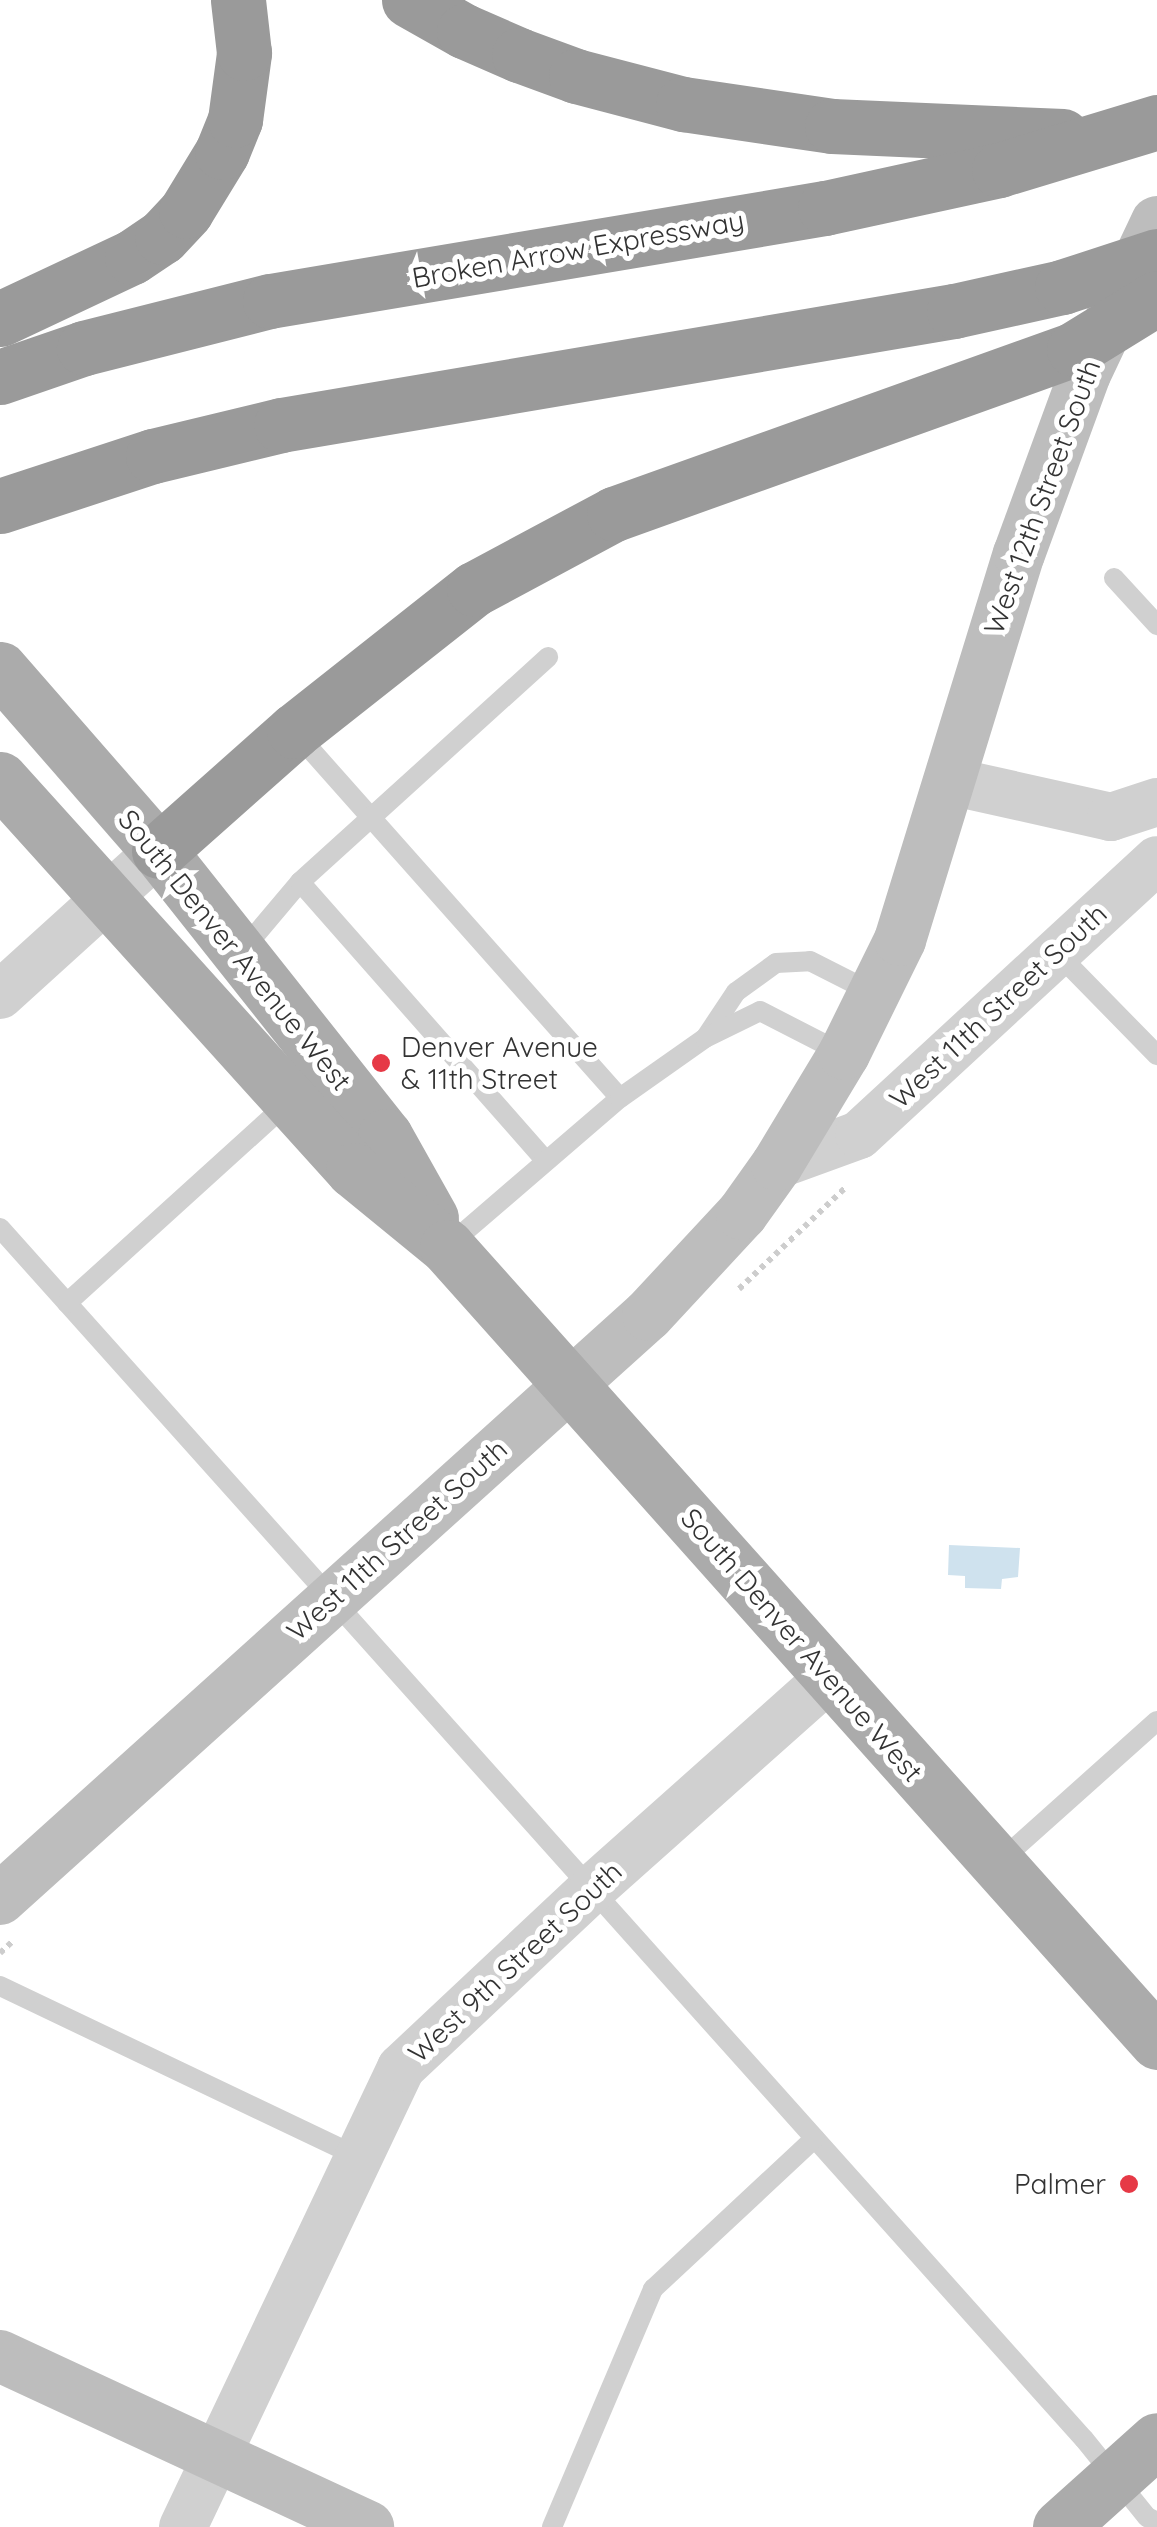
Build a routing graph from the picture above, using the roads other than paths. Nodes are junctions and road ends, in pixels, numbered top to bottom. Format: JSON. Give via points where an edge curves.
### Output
{"nodes":[{"id":1,"x":238,"y":0,"type":"edge"},
{"id":2,"x":410,"y":0,"type":"edge"},
{"id":3,"x":1136,"y":130,"type":"edge"},
{"id":4,"x":1157,"y":222,"type":"edge"},
{"id":5,"x":1157,"y":256,"type":"edge"},
{"id":6,"x":1157,"y":298,"type":"edge"},
{"id":7,"x":0,"y":319,"type":"edge"},
{"id":8,"x":0,"y":376,"type":"edge"},
{"id":9,"x":0,"y":506,"type":"edge"},
{"id":10,"x":1114,"y":578,"type":"dead end"},
{"id":11,"x":1157,"y":624,"type":"edge"},
{"id":12,"x":548,"y":657,"type":"dead end"},
{"id":13,"x":0,"y":669,"type":"edge"},
{"id":14,"x":294,"y":731,"type":"junction"},
{"id":15,"x":0,"y":779,"type":"edge"},
{"id":16,"x":950,"y":781,"type":"junction"},
{"id":17,"x":1157,"y":802,"type":"edge"},
{"id":18,"x":371,"y":818,"type":"junction"},
{"id":19,"x":159,"y":851,"type":"junction"},
{"id":20,"x":1151,"y":877,"type":"edge"},
{"id":21,"x":300,"y":882,"type":"junction"},
{"id":22,"x":106,"y":898,"type":"junction"},
{"id":23,"x":1056,"y":952,"type":"junction"},
{"id":24,"x":239,"y":954,"type":"junction"},
{"id":25,"x":876,"y":994,"type":"junction"},
{"id":26,"x":0,"y":995,"type":"edge"},
{"id":27,"x":705,"y":1038,"type":"junction"},
{"id":28,"x":844,"y":1054,"type":"junction"},
{"id":29,"x":1157,"y":1055,"type":"edge"},
{"id":30,"x":620,"y":1098,"type":"junction"},
{"id":31,"x":290,"y":1100,"type":"junction"},
{"id":32,"x":545,"y":1160,"type":"junction"},
{"id":33,"x":777,"y":1166,"type":"junction"},
{"id":34,"x":0,"y":1228,"type":"edge"},
{"id":35,"x":447,"y":1246,"type":"junction"},
{"id":36,"x":67,"y":1303,"type":"junction"},
{"id":37,"x":570,"y":1385,"type":"junction"},
{"id":38,"x":333,"y":1598,"type":"junction"},
{"id":39,"x":829,"y":1678,"type":"junction"},
{"id":40,"x":1157,"y":1721,"type":"edge"},
{"id":41,"x":996,"y":1865,"type":"junction"},
{"id":42,"x":593,"y":1888,"type":"junction"},
{"id":43,"x":0,"y":1899,"type":"edge"},
{"id":44,"x":0,"y":1986,"type":"edge"},
{"id":45,"x":1157,"y":2042,"type":"edge"},
{"id":46,"x":815,"y":2138,"type":"junction"},
{"id":47,"x":359,"y":2157,"type":"junction"},
{"id":48,"x":0,"y":2356,"type":"edge"},
{"id":49,"x":1157,"y":2440,"type":"edge"},
{"id":50,"x":216,"y":2456,"type":"junction"},
{"id":51,"x":1116,"y":2477,"type":"junction"},
{"id":52,"x":1157,"y":2522,"type":"edge"},
{"id":53,"x":182,"y":2527,"type":"edge"},
{"id":54,"x":368,"y":2527,"type":"edge"},
{"id":55,"x":552,"y":2527,"type":"edge"},
{"id":56,"x":1060,"y":2527,"type":"edge"}],
"edges":[{"from":1,"to":7,"type":"highway","via":[[244,53],[235,120],[186,212],[132,257]]},
{"from":2,"to":3,"type":"highway","via":[[519,55],[682,104],[832,126]]},
{"from":3,"to":8,"type":"highway","name":"Broken Arrow Expressway","via":[[1000,170],[825,208],[270,302]]},
{"from":4,"to":16,"type":"main road","name":"West 12th Street South","via":[[1085,374],[990,640]]},
{"from":5,"to":9,"type":"highway","via":[[1062,287],[954,311],[282,425],[154,456]]},
{"from":6,"to":14,"type":"highway","via":[[1074,349],[614,514],[474,589]]},
{"from":10,"to":11,"type":"lane"},
{"from":12,"to":18,"type":"lane"},
{"from":13,"to":19,"type":"main road","name":"South Denver Avenue West"},
{"from":14,"to":18,"type":"lane"},
{"from":14,"to":19,"type":"highway"},
{"from":15,"to":22,"type":"main road","name":"South Denver Avenue West"},
{"from":16,"to":17,"type":"street","via":[[1111,817]]},
{"from":16,"to":25,"type":"main road","name":"West 11th Street South"},
{"from":18,"to":21,"type":"lane"},
{"from":18,"to":30,"type":"lane"},
{"from":19,"to":22,"type":"street"},
{"from":19,"to":24,"type":"main road","name":"South Denver Avenue West"},
{"from":20,"to":23,"type":"street","name":"West 11th Street South"},
{"from":21,"to":24,"type":"lane"},
{"from":21,"to":32,"type":"lane"},
{"from":22,"to":26,"type":"street"},
{"from":22,"to":31,"type":"main road","name":"South Denver Avenue West"},
{"from":23,"to":29,"type":"lane"},
{"from":23,"to":33,"type":"street","name":"West 11th Street South","via":[[860,1135]]},
{"from":24,"to":35,"type":"main road","name":"South Denver Avenue West","via":[[385,1136]]},
{"from":25,"to":27,"type":"lane","via":[[810,961],[776,963],[736,992]]},
{"from":25,"to":28,"type":"main road","name":"West 11th Street South"},
{"from":27,"to":28,"type":"lane","via":[[760,1011]]},
{"from":27,"to":30,"type":"lane"},
{"from":28,"to":33,"type":"main road","name":"West 11th Street South"},
{"from":30,"to":32,"type":"lane"},
{"from":31,"to":35,"type":"main road","name":"South Denver Avenue West","via":[[354,1170]]},
{"from":31,"to":36,"type":"lane"},
{"from":32,"to":35,"type":"lane"},
{"from":33,"to":37,"type":"main road","name":"West 11th Street South","via":[[706,1254]]},
{"from":34,"to":36,"type":"lane"},
{"from":35,"to":37,"type":"main road","name":"South Denver Avenue West"},
{"from":36,"to":38,"type":"lane"},
{"from":37,"to":38,"type":"main road","name":"West 11th Street South"},
{"from":37,"to":39,"type":"main road","name":"South Denver Avenue West"},
{"from":38,"to":42,"type":"lane"},
{"from":38,"to":43,"type":"main road","name":"West 11th Street South"},
{"from":39,"to":41,"type":"main road","name":"South Denver Avenue West"},
{"from":39,"to":42,"type":"street","name":"West 9th Street South"},
{"from":40,"to":41,"type":"lane"},
{"from":41,"to":45,"type":"main road","name":"South Denver Avenue West"},
{"from":42,"to":46,"type":"lane"},
{"from":42,"to":47,"type":"street","name":"West 9th Street South","via":[[400,2068]]},
{"from":44,"to":47,"type":"lane"},
{"from":46,"to":51,"type":"lane"},
{"from":46,"to":55,"type":"lane","via":[[653,2289]]},
{"from":47,"to":50,"type":"street","name":"West 9th Street South"},
{"from":48,"to":50,"type":"main road"},
{"from":49,"to":51,"type":"main road"},
{"from":50,"to":53,"type":"street","name":"West 9th Street South"},
{"from":50,"to":54,"type":"main road"},
{"from":51,"to":52,"type":"lane"},
{"from":51,"to":56,"type":"main road"}]}
